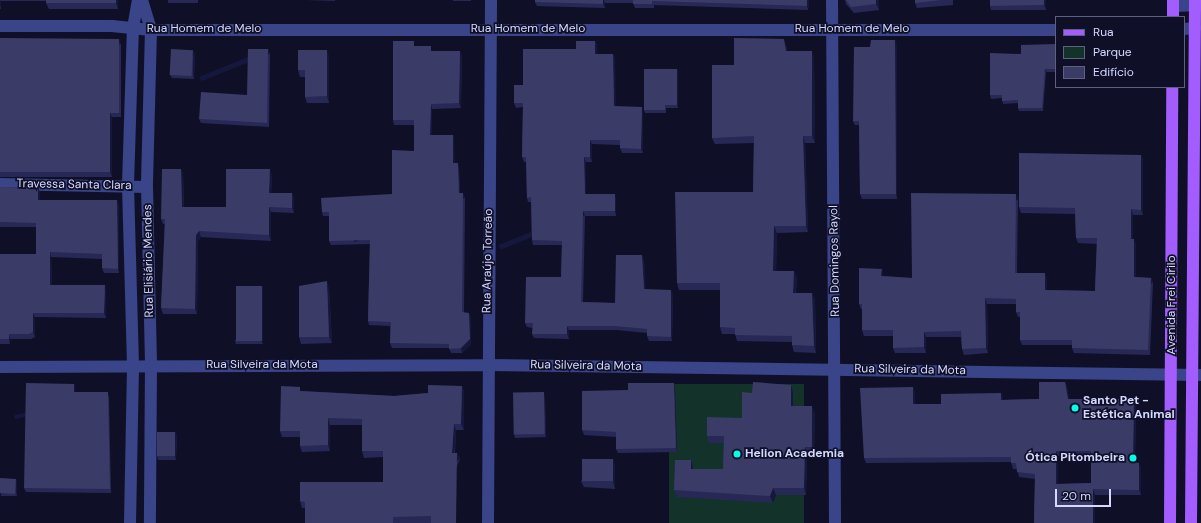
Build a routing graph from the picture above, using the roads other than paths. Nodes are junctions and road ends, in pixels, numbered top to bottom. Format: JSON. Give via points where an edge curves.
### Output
{"nodes":[{"id":1,"x":138,"y":0,"type":"edge"},
{"id":2,"x":142,"y":0,"type":"edge"},
{"id":3,"x":491,"y":0,"type":"edge"},
{"id":4,"x":832,"y":0,"type":"edge"},
{"id":5,"x":1197,"y":3,"type":"edge"},
{"id":6,"x":1173,"y":8,"type":"edge"},
{"id":7,"x":0,"y":26,"type":"edge"},
{"id":8,"x":133,"y":28,"type":"junction"},
{"id":9,"x":491,"y":29,"type":"junction"},
{"id":10,"x":832,"y":29,"type":"junction"},
{"id":11,"x":1190,"y":29,"type":"edge"},
{"id":12,"x":151,"y":30,"type":"junction"},
{"id":13,"x":1055,"y":30,"type":"edge"},
{"id":14,"x":1172,"y":88,"type":"edge"},
{"id":15,"x":1199,"y":177,"type":"edge"},
{"id":16,"x":0,"y":184,"type":"edge"},
{"id":17,"x":128,"y":186,"type":"junction"},
{"id":18,"x":147,"y":187,"type":"junction"},
{"id":19,"x":151,"y":364,"type":"junction"},
{"id":20,"x":133,"y":365,"type":"junction"},
{"id":21,"x":487,"y":365,"type":"junction"},
{"id":22,"x":0,"y":367,"type":"edge"},
{"id":23,"x":836,"y":369,"type":"junction"},
{"id":24,"x":1172,"y":374,"type":"junction"},
{"id":25,"x":1197,"y":374,"type":"edge"},
{"id":26,"x":130,"y":523,"type":"edge"},
{"id":27,"x":150,"y":523,"type":"edge"},
{"id":28,"x":488,"y":523,"type":"edge"},
{"id":29,"x":835,"y":523,"type":"edge"},
{"id":30,"x":1170,"y":523,"type":"edge"},
{"id":31,"x":1191,"y":523,"type":"edge"}],
"edges":[{"from":1,"to":8,"type":"street","name":"Rua Elisiário Mendes"},
{"from":2,"to":12,"type":"street","name":"Rua Elisiário Mendes"},
{"from":3,"to":9,"type":"street","name":"Rua Araújo Torreão"},
{"from":4,"to":10,"type":"street","name":"Rua Domingos Rayol"},
{"from":5,"to":6,"type":"street"},
{"from":5,"to":11,"type":"main road","name":"Avenida Frei Cirilo"},
{"from":7,"to":8,"type":"street","name":"Rua Homem de Melo"},
{"from":8,"to":12,"type":"street","name":"Rua Homem de Melo"},
{"from":8,"to":17,"type":"street","name":"Rua Elisiário Mendes"},
{"from":9,"to":10,"type":"street","name":"Rua Homem de Melo"},
{"from":9,"to":12,"type":"street","name":"Rua Homem de Melo"},
{"from":9,"to":21,"type":"street","name":"Rua Araújo Torreão"},
{"from":10,"to":13,"type":"street","name":"Rua Homem de Melo"},
{"from":10,"to":23,"type":"street","name":"Rua Domingos Rayol"},
{"from":11,"to":15,"type":"main road","name":"Avenida Frei Cirilo"},
{"from":12,"to":18,"type":"street","name":"Rua Elisiário Mendes"},
{"from":14,"to":24,"type":"main road","name":"Avenida Frei Cirilo"},
{"from":15,"to":25,"type":"main road","name":"Avenida Frei Cirilo"},
{"from":16,"to":17,"type":"street","name":"Travessa Santa Clara"},
{"from":17,"to":18,"type":"street","name":"Travessa Santa Clara"},
{"from":17,"to":20,"type":"street","name":"Rua Elisiário Mendes"},
{"from":18,"to":19,"type":"street","name":"Rua Elisiário Mendes"},
{"from":19,"to":20,"type":"street","name":"Rua Silveira da Mota"},
{"from":19,"to":21,"type":"street","name":"Rua Silveira da Mota"},
{"from":19,"to":27,"type":"street","name":"Rua Elisiário Mendes"},
{"from":20,"to":22,"type":"street","name":"Rua Silveira da Mota"},
{"from":20,"to":26,"type":"street","name":"Rua Elisiário Mendes"},
{"from":21,"to":23,"type":"street","name":"Rua Silveira da Mota"},
{"from":21,"to":28,"type":"street","name":"Rua Araújo Torreão"},
{"from":23,"to":24,"type":"street","name":"Rua Silveira da Mota"},
{"from":23,"to":29,"type":"street","name":"Rua Domingos Rayol"},
{"from":24,"to":25,"type":"street","name":"Rua Silveira da Mota"},
{"from":24,"to":30,"type":"main road","name":"Avenida Frei Cirilo"},
{"from":25,"to":31,"type":"main road","name":"Avenida Frei Cirilo"}]}
